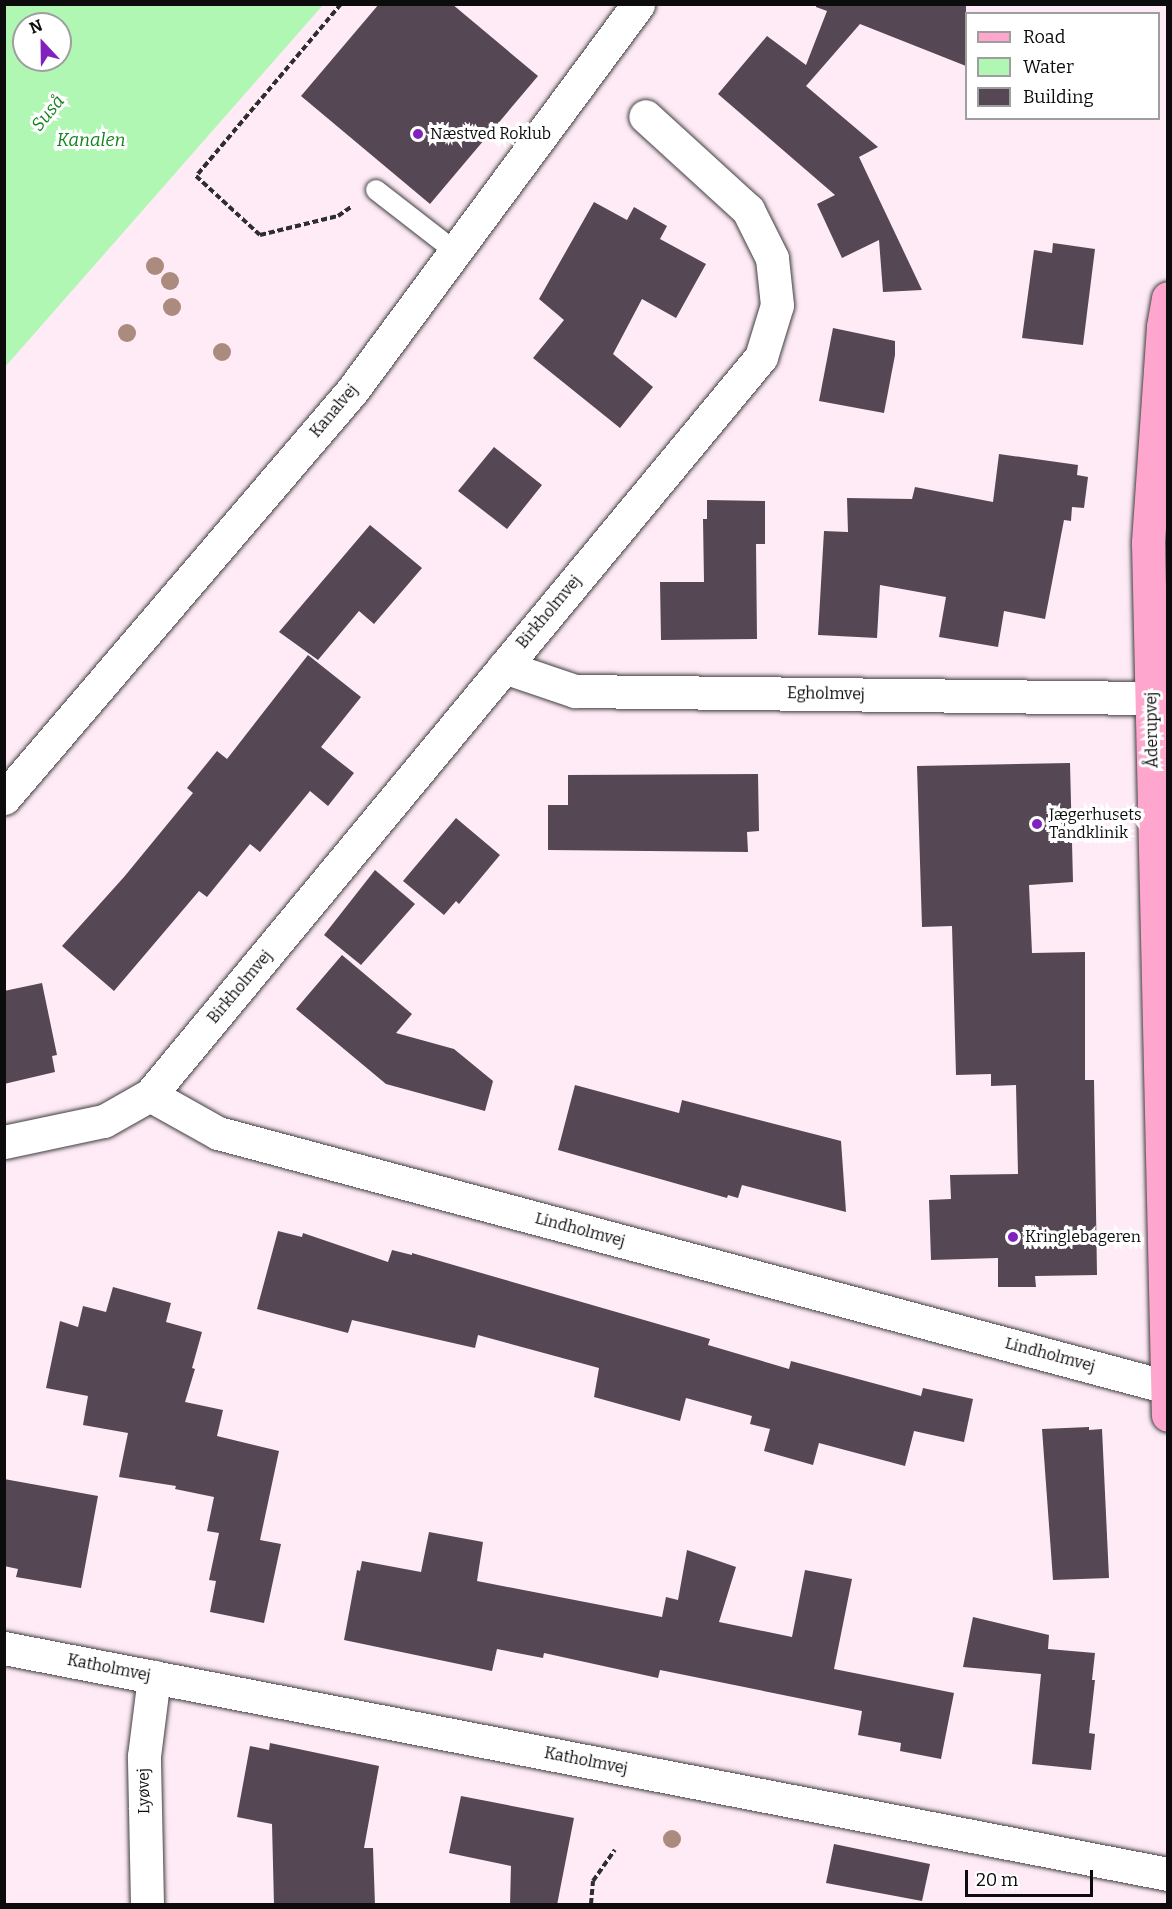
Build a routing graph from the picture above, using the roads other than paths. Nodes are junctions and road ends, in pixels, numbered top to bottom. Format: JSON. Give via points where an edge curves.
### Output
{"nodes":[{"id":1,"x":638,"y":4,"type":"edge"},
{"id":2,"x":645,"y":116,"type":"dead end"},
{"id":3,"x":376,"y":190,"type":"road end"},
{"id":4,"x":456,"y":252,"type":"junction"},
{"id":5,"x":1167,"y":298,"type":"edge"},
{"id":6,"x":504,"y":667,"type":"junction"},
{"id":7,"x":1151,"y":698,"type":"junction"},
{"id":8,"x":4,"y":798,"type":"edge"},
{"id":9,"x":150,"y":1095,"type":"junction"},
{"id":10,"x":4,"y":1142,"type":"edge"},
{"id":11,"x":1167,"y":1387,"type":"edge"},
{"id":12,"x":1167,"y":1415,"type":"edge"},
{"id":13,"x":4,"y":1648,"type":"edge"},
{"id":14,"x":154,"y":1677,"type":"junction"},
{"id":15,"x":1167,"y":1874,"type":"edge"},
{"id":16,"x":147,"y":1905,"type":"edge"}],
"edges":[{"from":1,"to":4,"type":"street","name":"Kanalvej"},
{"from":2,"to":6,"type":"street","name":"Birkholmvej","via":[[748,210],[772,258],[777,305],[761,357]]},
{"from":3,"to":4,"type":"lane"},
{"from":4,"to":8,"type":"street","name":"Kanalvej","via":[[352,392]]},
{"from":5,"to":7,"type":"street","name":"Åderupvej","via":[[1148,543]]},
{"from":6,"to":7,"type":"street","name":"Egholmvej","via":[[574,691]]},
{"from":6,"to":9,"type":"street","name":"Birkholmvej"},
{"from":7,"to":11,"type":"street","name":"Åderupvej"},
{"from":9,"to":10,"type":"street","via":[[104,1121]]},
{"from":9,"to":11,"type":"street","name":"Lindholmvej","via":[[218,1133]]},
{"from":11,"to":12,"type":"street","name":"Åderupvej"},
{"from":13,"to":14,"type":"street","name":"Katholmvej"},
{"from":14,"to":15,"type":"street","name":"Katholmvej"},
{"from":14,"to":16,"type":"street","name":"Lyøvej","via":[[144,1756]]}]}
